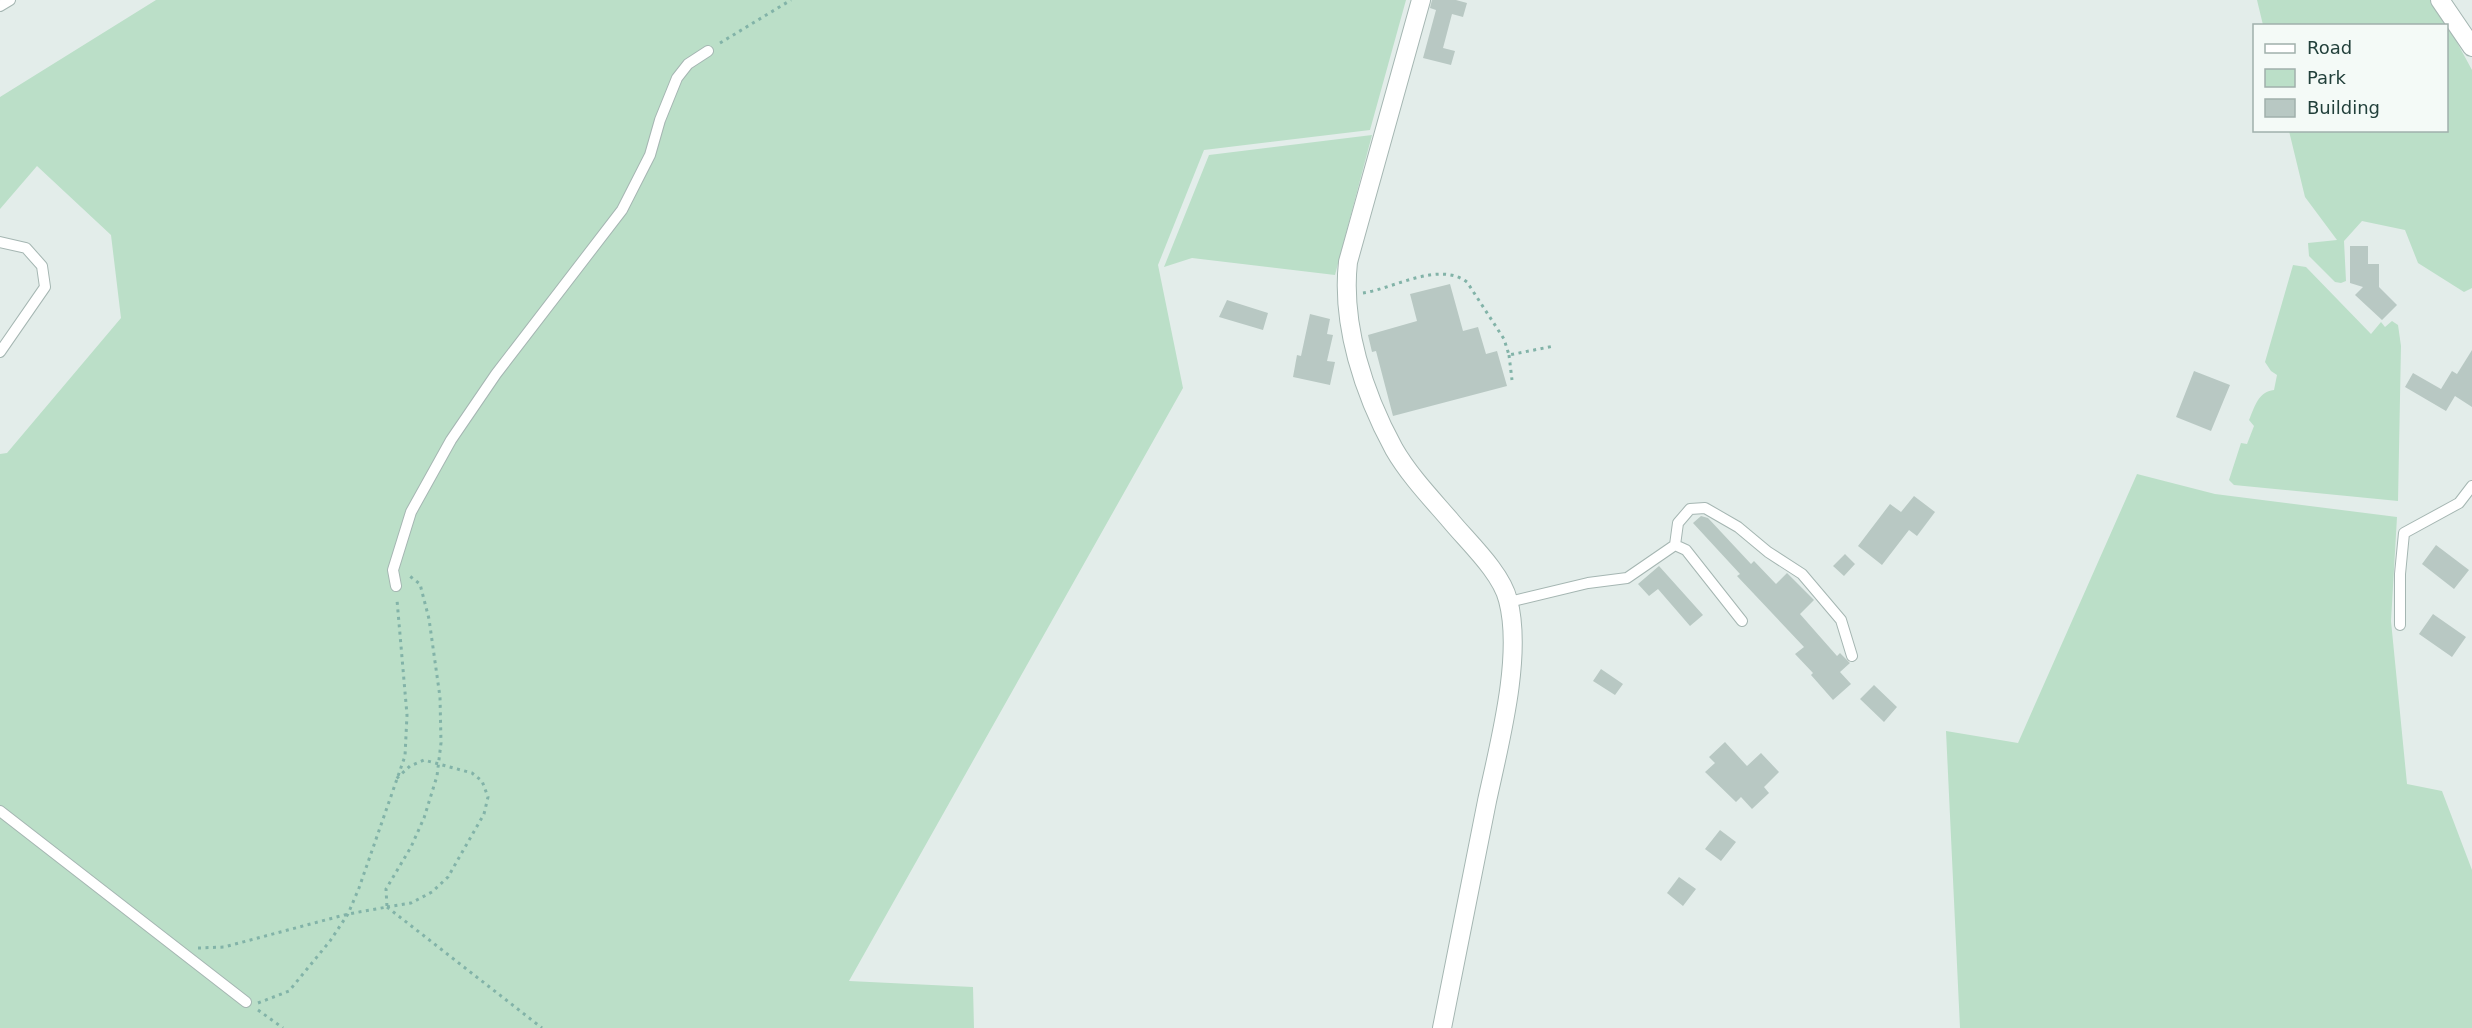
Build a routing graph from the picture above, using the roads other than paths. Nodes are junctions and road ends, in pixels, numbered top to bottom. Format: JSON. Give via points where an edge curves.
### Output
{"nodes":[{"id":1,"x":10,"y":0,"type":"edge"},
{"id":2,"x":1421,"y":0,"type":"edge"},
{"id":3,"x":2440,"y":0,"type":"edge"},
{"id":4,"x":0,"y":6,"type":"edge"},
{"id":5,"x":2472,"y":47,"type":"edge"},
{"id":6,"x":708,"y":51,"type":"road end"},
{"id":7,"x":0,"y":242,"type":"edge"},
{"id":8,"x":0,"y":352,"type":"edge"},
{"id":9,"x":2472,"y":486,"type":"edge"},
{"id":10,"x":1675,"y":544,"type":"junction"},
{"id":11,"x":396,"y":586,"type":"road end"},
{"id":12,"x":1509,"y":602,"type":"junction"},
{"id":13,"x":1742,"y":621,"type":"dead end"},
{"id":14,"x":2400,"y":625,"type":"dead end"},
{"id":15,"x":1852,"y":656,"type":"dead end"},
{"id":16,"x":0,"y":811,"type":"edge"},
{"id":17,"x":246,"y":1002,"type":"road end"},
{"id":18,"x":1442,"y":1028,"type":"edge"}],
"edges":[{"from":1,"to":4,"type":"lane"},
{"from":2,"to":12,"type":"street","via":[[1348,262],[1346,296],[1355,352],[1395,450],[1497,576]]},
{"from":3,"to":5,"type":"street"},
{"from":6,"to":11,"type":"lane","via":[[688,64],[677,78],[650,155],[622,210],[496,374],[452,440],[411,512],[393,570]]},
{"from":7,"to":8,"type":"lane","via":[[26,248],[42,266],[45,287]]},
{"from":9,"to":14,"type":"lane","via":[[2459,503],[2404,533]]},
{"from":10,"to":12,"type":"lane","via":[[1627,578]]},
{"from":10,"to":13,"type":"lane","via":[[1686,550]]},
{"from":10,"to":15,"type":"lane","via":[[1678,523],[1690,509],[1705,508],[1738,526],[1802,574],[1841,620]]},
{"from":12,"to":18,"type":"street","via":[[1510,677]]},
{"from":16,"to":17,"type":"lane"}]}
